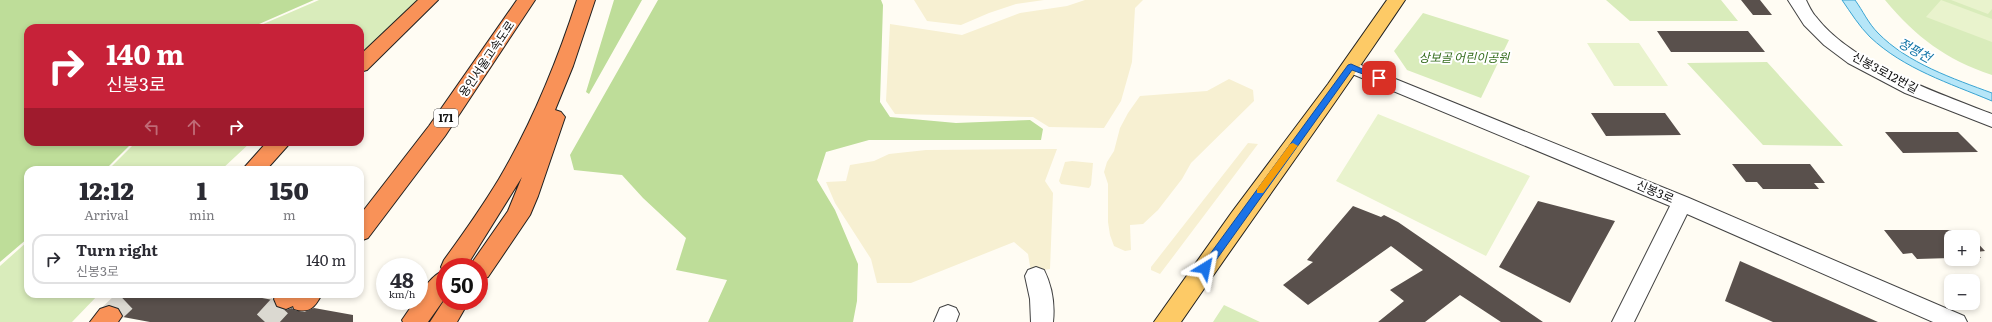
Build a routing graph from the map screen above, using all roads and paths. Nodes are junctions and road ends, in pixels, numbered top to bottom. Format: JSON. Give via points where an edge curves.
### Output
{"nodes":[{"id":1,"x":429,"y":0,"type":"edge"},
{"id":2,"x":513,"y":0,"type":"edge"},
{"id":3,"x":526,"y":0,"type":"edge"},
{"id":4,"x":586,"y":0,"type":"edge"},
{"id":5,"x":1396,"y":0,"type":"edge"},
{"id":6,"x":1797,"y":0,"type":"edge"},
{"id":7,"x":568,"y":55,"type":"junction"},
{"id":8,"x":364,"y":62,"type":"edge"},
{"id":9,"x":1351,"y":67,"type":"junction"},
{"id":10,"x":1992,"y":121,"type":"edge"},
{"id":11,"x":276,"y":146,"type":"edge"},
{"id":12,"x":257,"y":166,"type":"edge"},
{"id":13,"x":1682,"y":204,"type":"junction"},
{"id":14,"x":364,"y":205,"type":"edge"},
{"id":15,"x":364,"y":227,"type":"edge"},
{"id":16,"x":459,"y":258,"type":"edge"},
{"id":17,"x":488,"y":258,"type":"edge"},
{"id":18,"x":1036,"y":276,"type":"dead end"},
{"id":19,"x":436,"y":292,"type":"edge"},
{"id":20,"x":451,"y":310,"type":"edge"},
{"id":21,"x":415,"y":320,"type":"dead end"},
{"id":22,"x":443,"y":322,"type":"edge"},
{"id":23,"x":1042,"y":322,"type":"edge"},
{"id":24,"x":1167,"y":322,"type":"edge"},
{"id":25,"x":1623,"y":322,"type":"edge"},
{"id":26,"x":1956,"y":322,"type":"edge"}],
"edges":[{"from":1,"to":8,"type":"highway"},
{"from":2,"to":14,"type":"highway","name":"용인서울고속도로","number":"171","via":[[466,70]]},
{"from":3,"to":15,"type":"highway","name":"용인서울고속도로","number":"171","via":[[437,131]]},
{"from":4,"to":7,"type":"highway"},
{"from":5,"to":9,"type":"main road"},
{"from":6,"to":10,"type":"street","name":"신봉3로12번길","via":[[1801,10],[1826,37],[1868,67]]},
{"from":7,"to":16,"type":"highway","via":[[514,172]]},
{"from":7,"to":17,"type":"highway","via":[[555,114],[527,196],[518,215]]},
{"from":9,"to":13,"type":"street","name":"신봉3로"},
{"from":9,"to":24,"type":"main road"},
{"from":11,"to":12,"type":"highway"},
{"from":13,"to":25,"type":"street"},
{"from":13,"to":26,"type":"street","name":"신봉3로"},
{"from":18,"to":23,"type":"street","via":[[1041,294]]},
{"from":19,"to":21,"type":"highway"},
{"from":20,"to":22,"type":"highway"}]}
